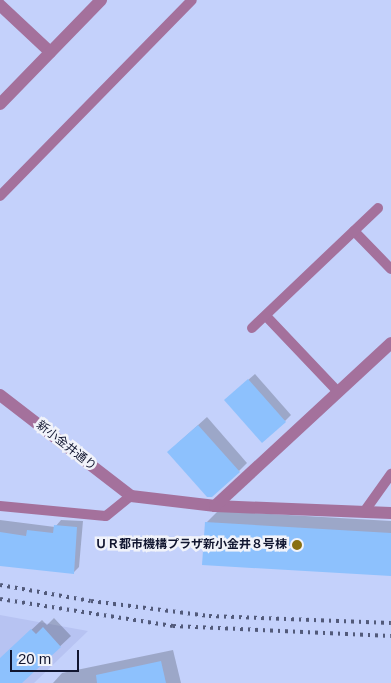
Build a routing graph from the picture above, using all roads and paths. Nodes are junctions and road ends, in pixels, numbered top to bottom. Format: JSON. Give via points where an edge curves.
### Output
{"nodes":[{"id":1,"x":101,"y":0,"type":"edge"},
{"id":2,"x":192,"y":0,"type":"edge"},
{"id":3,"x":0,"y":4,"type":"edge"},
{"id":4,"x":50,"y":52,"type":"junction"},
{"id":5,"x":0,"y":104,"type":"edge"},
{"id":6,"x":0,"y":196,"type":"edge"},
{"id":7,"x":378,"y":208,"type":"dead end"},
{"id":8,"x":354,"y":231,"type":"junction"},
{"id":9,"x":391,"y":269,"type":"edge"},
{"id":10,"x":266,"y":316,"type":"junction"},
{"id":11,"x":252,"y":328,"type":"dead end"},
{"id":12,"x":391,"y":343,"type":"edge"},
{"id":13,"x":338,"y":392,"type":"junction"},
{"id":14,"x":0,"y":395,"type":"edge"},
{"id":15,"x":391,"y":474,"type":"edge"},
{"id":16,"x":132,"y":496,"type":"junction"},
{"id":17,"x":0,"y":506,"type":"edge"},
{"id":18,"x":215,"y":506,"type":"junction"},
{"id":19,"x":364,"y":512,"type":"junction"},
{"id":20,"x":391,"y":513,"type":"edge"}],
"edges":[{"from":1,"to":4,"type":"street"},
{"from":2,"to":6,"type":"lane"},
{"from":3,"to":4,"type":"street"},
{"from":4,"to":5,"type":"street"},
{"from":7,"to":8,"type":"lane"},
{"from":8,"to":9,"type":"lane"},
{"from":8,"to":10,"type":"lane"},
{"from":10,"to":11,"type":"lane"},
{"from":10,"to":13,"type":"lane"},
{"from":12,"to":13,"type":"street"},
{"from":13,"to":18,"type":"street"},
{"from":14,"to":16,"type":"street","name":"新小金井通り"},
{"from":15,"to":19,"type":"lane"},
{"from":16,"to":17,"type":"lane","via":[[106,516]]},
{"from":16,"to":18,"type":"street"},
{"from":18,"to":19,"type":"street"},
{"from":19,"to":20,"type":"street"}]}
